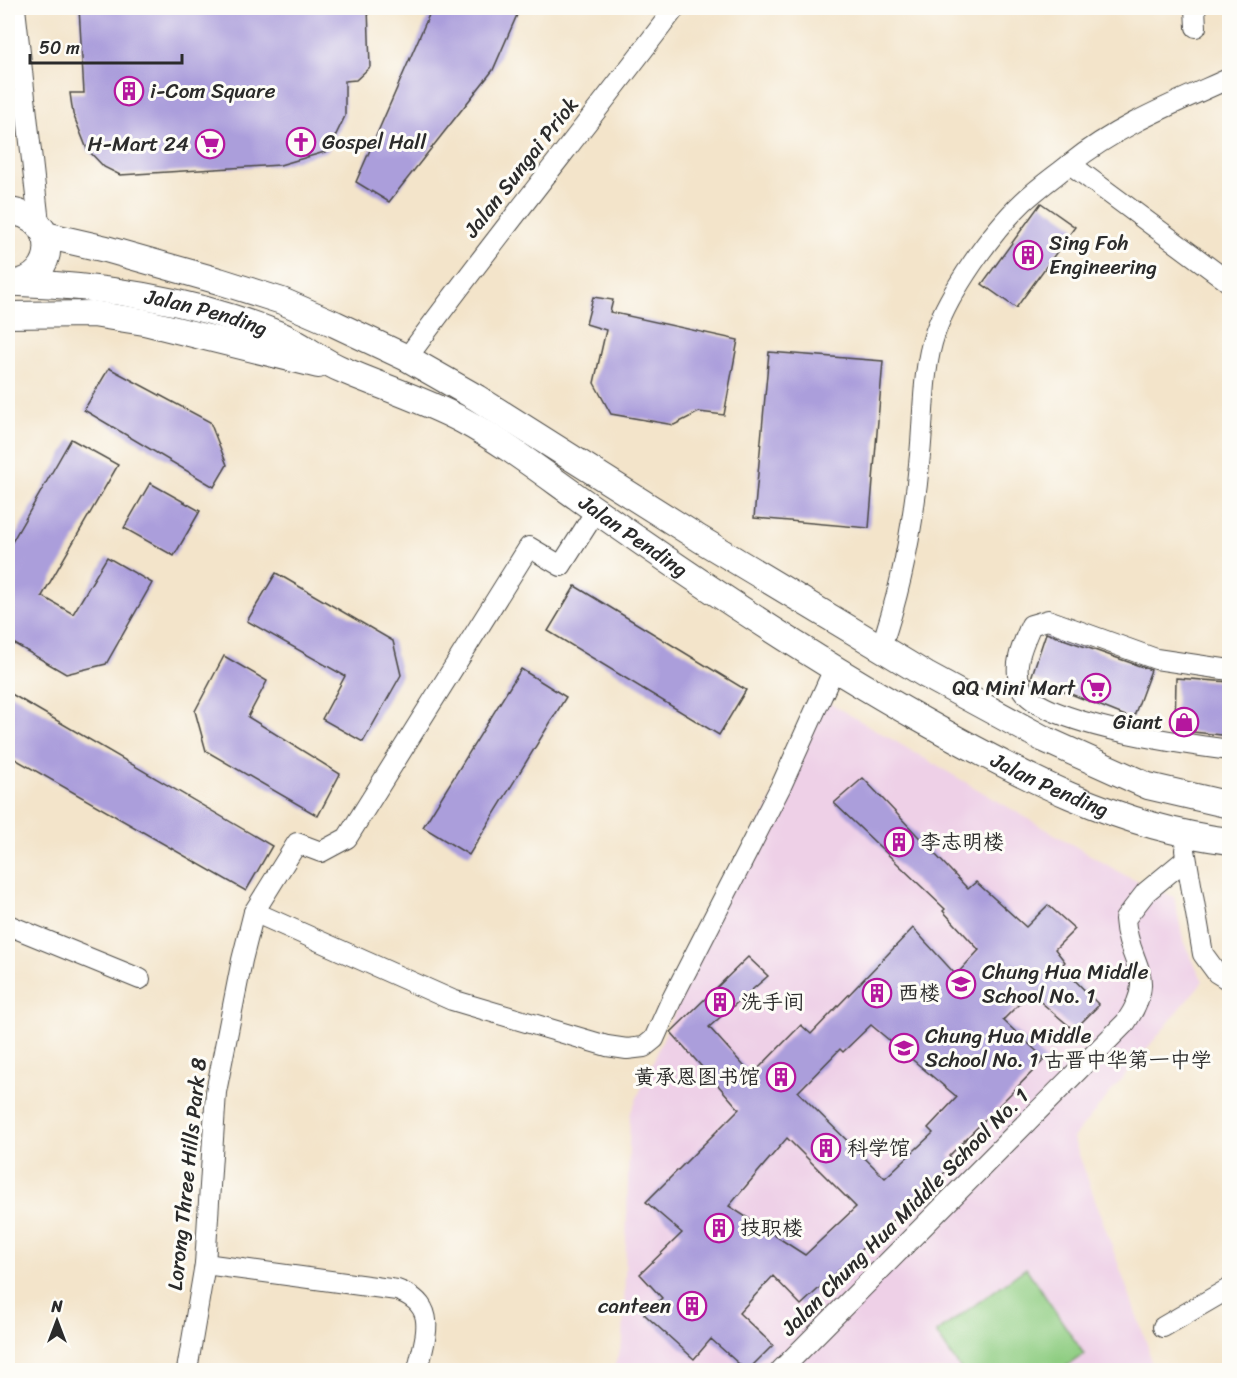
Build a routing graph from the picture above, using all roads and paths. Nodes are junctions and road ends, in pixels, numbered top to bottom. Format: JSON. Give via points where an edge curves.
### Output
{"nodes":[{"id":1,"x":15,"y":8,"type":"edge"},
{"id":2,"x":675,"y":8,"type":"edge"},
{"id":3,"x":1195,"y":8,"type":"edge"},
{"id":4,"x":1196,"y":27,"type":"dead end"},
{"id":5,"x":12,"y":38,"type":"edge"},
{"id":6,"x":1230,"y":78,"type":"edge"},
{"id":7,"x":1070,"y":164,"type":"junction"},
{"id":8,"x":8,"y":211,"type":"edge"},
{"id":9,"x":42,"y":229,"type":"junction"},
{"id":10,"x":14,"y":283,"type":"edge"},
{"id":11,"x":1230,"y":283,"type":"edge"},
{"id":12,"x":8,"y":315,"type":"edge"},
{"id":13,"x":407,"y":358,"type":"junction"},
{"id":14,"x":339,"y":369,"type":"junction"},
{"id":15,"x":596,"y":511,"type":"junction"},
{"id":16,"x":881,"y":647,"type":"junction"},
{"id":17,"x":834,"y":669,"type":"junction"},
{"id":18,"x":1230,"y":670,"type":"edge"},
{"id":19,"x":1045,"y":706,"type":"junction"},
{"id":20,"x":1028,"y":731,"type":"junction"},
{"id":21,"x":1230,"y":750,"type":"edge"},
{"id":22,"x":1230,"y":805,"type":"edge"},
{"id":23,"x":1182,"y":834,"type":"junction"},
{"id":24,"x":1230,"y":841,"type":"edge"},
{"id":25,"x":1186,"y":859,"type":"junction"},
{"id":26,"x":254,"y":912,"type":"junction"},
{"id":27,"x":8,"y":925,"type":"edge"},
{"id":28,"x":140,"y":979,"type":"dead end"},
{"id":29,"x":1230,"y":981,"type":"edge"},
{"id":30,"x":205,"y":1264,"type":"junction"},
{"id":31,"x":1230,"y":1288,"type":"edge"},
{"id":32,"x":1163,"y":1328,"type":"dead end"},
{"id":33,"x":187,"y":1371,"type":"edge"},
{"id":34,"x":418,"y":1371,"type":"edge"},
{"id":35,"x":781,"y":1371,"type":"edge"}],
"edges":[{"from":1,"to":5,"type":"street"},
{"from":2,"to":13,"type":"street","name":"Jalan Sungai Priok"},
{"from":3,"to":4,"type":"street"},
{"from":5,"to":9,"type":"street"},
{"from":6,"to":7,"type":"street","via":[[1160,110],[1090,148]]},
{"from":7,"to":11,"type":"street"},
{"from":7,"to":16,"type":"street","via":[[1023,202],[988,243],[960,283],[935,333],[906,562]]},
{"from":8,"to":9,"type":"main road","name":"Jalan Pending","via":[[25,214]]},
{"from":9,"to":10,"type":"main road","via":[[48,245],[46,257],[40,268]]},
{"from":9,"to":13,"type":"main road","name":"Jalan Pending","via":[[282,301]]},
{"from":10,"to":14,"type":"main road","name":"Jalan Pending","via":[[102,288],[210,311],[283,335]]},
{"from":12,"to":14,"type":"main road","via":[[93,314],[144,322]]},
{"from":13,"to":16,"type":"main road","name":"Jalan Pending"},
{"from":14,"to":15,"type":"main road","name":"Jalan Pending","via":[[461,419],[531,462]]},
{"from":15,"to":17,"type":"main road","name":"Jalan Pending"},
{"from":15,"to":26,"type":"street","via":[[561,566],[529,547],[347,838],[321,852],[297,843]]},
{"from":16,"to":20,"type":"main road","name":"Jalan Pending"},
{"from":17,"to":23,"type":"main road","name":"Jalan Pending","via":[[1007,768],[1105,810]]},
{"from":17,"to":26,"type":"street","via":[[782,784],[654,1039],[644,1047],[607,1046],[452,1000]]},
{"from":18,"to":19,"type":"street","via":[[1156,659],[1048,620],[1031,625],[1017,657],[1021,687],[1029,698]]},
{"from":19,"to":20,"type":"street"},
{"from":19,"to":21,"type":"street","via":[[1060,714],[1158,741]]},
{"from":20,"to":22,"type":"main road","name":"Jalan Pending","via":[[1148,786]]},
{"from":23,"to":24,"type":"main road","name":"Jalan Pending"},
{"from":23,"to":25,"type":"street"},
{"from":25,"to":29,"type":"street","via":[[1203,954],[1217,973]]},
{"from":25,"to":35,"type":"street","name":"Jalan Chung Hua Middle School No. 1","via":[[1146,892],[1125,919],[1126,937],[1142,978],[1139,1004],[1126,1022]]},
{"from":26,"to":30,"type":"street","name":"Lorong Three Hills Park 8","via":[[216,1092]]},
{"from":27,"to":28,"type":"street"},
{"from":30,"to":33,"type":"street","name":"Lorong Three Hills Park 8"},
{"from":30,"to":34,"type":"street","via":[[398,1290],[411,1295],[422,1303],[427,1322]]},
{"from":31,"to":32,"type":"street"}]}
